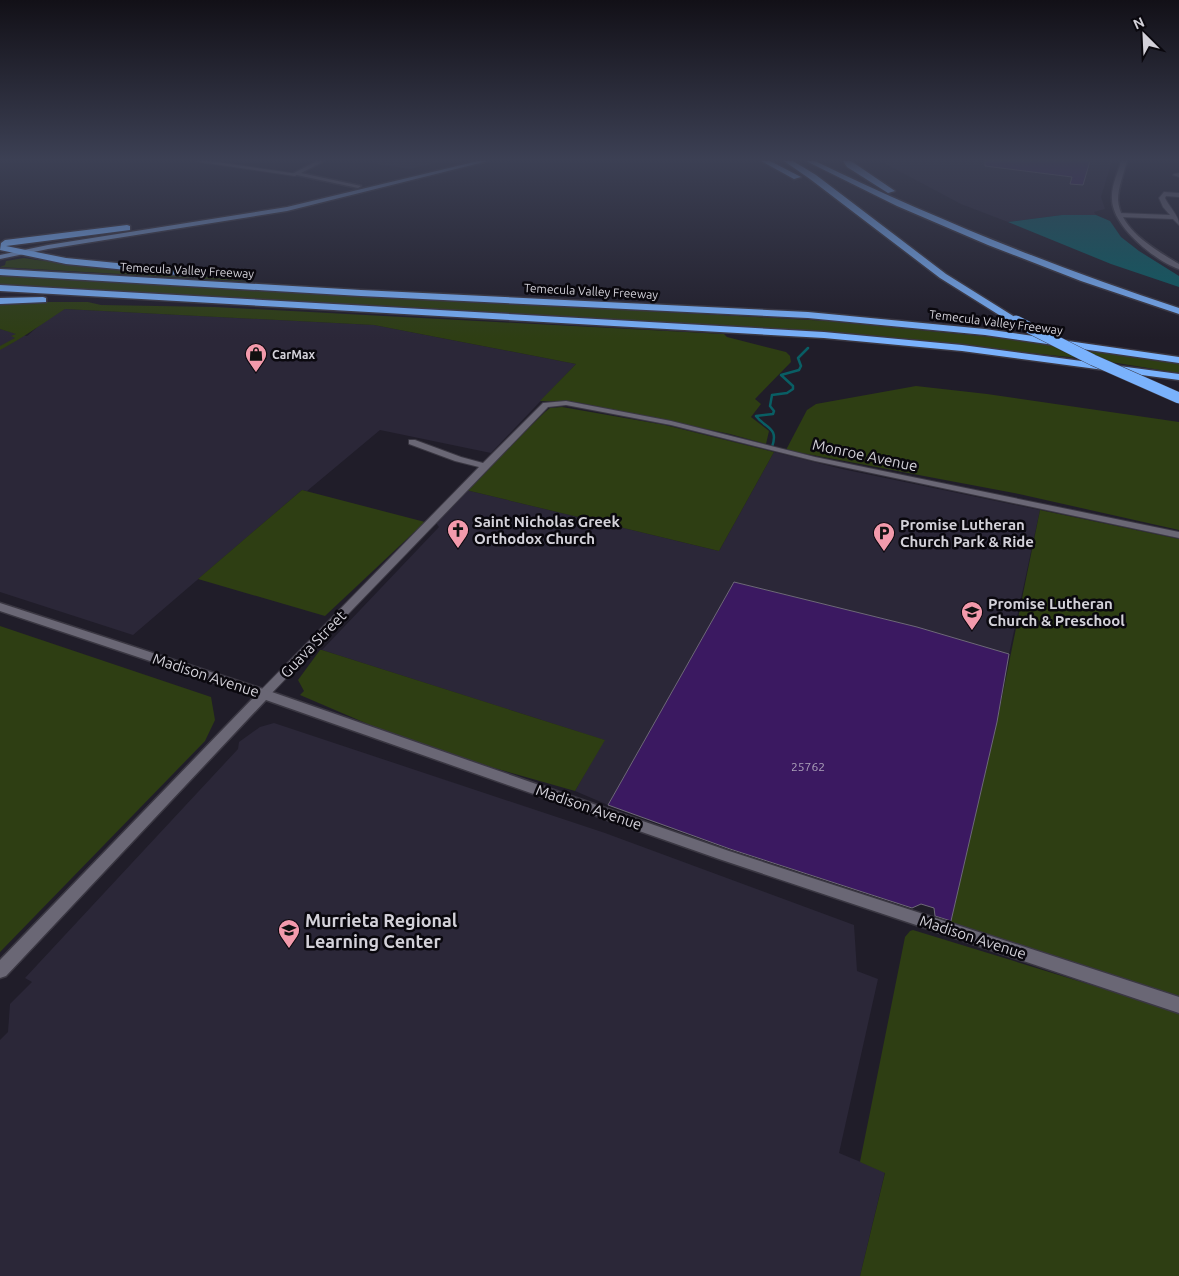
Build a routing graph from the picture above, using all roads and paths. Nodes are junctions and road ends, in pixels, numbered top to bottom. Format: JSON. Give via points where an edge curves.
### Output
{"nodes":[{"id":1,"x":175,"y":221,"type":"edge"},
{"id":2,"x":224,"y":221,"type":"edge"},
{"id":3,"x":863,"y":221,"type":"edge"},
{"id":4,"x":869,"y":221,"type":"edge"},
{"id":5,"x":935,"y":221,"type":"edge"},
{"id":6,"x":945,"y":221,"type":"edge"},
{"id":7,"x":1123,"y":221,"type":"edge"},
{"id":8,"x":127,"y":228,"type":"junction"},
{"id":9,"x":980,"y":240,"type":"junction"},
{"id":10,"x":0,"y":243,"type":"edge"},
{"id":11,"x":64,"y":244,"type":"junction"},
{"id":12,"x":900,"y":245,"type":"junction"},
{"id":13,"x":3,"y":249,"type":"edge"},
{"id":14,"x":22,"y":252,"type":"junction"},
{"id":15,"x":0,"y":257,"type":"edge"},
{"id":16,"x":66,"y":261,"type":"junction"},
{"id":17,"x":1179,"y":267,"type":"edge"},
{"id":18,"x":0,"y":272,"type":"edge"},
{"id":19,"x":0,"y":289,"type":"edge"},
{"id":20,"x":361,"y":292,"type":"junction"},
{"id":21,"x":0,"y":301,"type":"edge"},
{"id":22,"x":308,"y":305,"type":"junction"},
{"id":23,"x":1179,"y":311,"type":"edge"},
{"id":24,"x":985,"y":332,"type":"junction"},
{"id":25,"x":1179,"y":352,"type":"edge"},
{"id":26,"x":1179,"y":360,"type":"edge"},
{"id":27,"x":1179,"y":377,"type":"edge"},
{"id":28,"x":1179,"y":398,"type":"edge"},
{"id":29,"x":546,"y":405,"type":"joint"},
{"id":30,"x":412,"y":442,"type":"dead end"},
{"id":31,"x":485,"y":466,"type":"junction"},
{"id":32,"x":1179,"y":535,"type":"edge"},
{"id":33,"x":0,"y":607,"type":"edge"},
{"id":34,"x":264,"y":694,"type":"junction"},
{"id":35,"x":0,"y":971,"type":"edge"},
{"id":36,"x":1179,"y":1005,"type":"edge"}],
"edges":[{"from":1,"to":8,"type":"main road"},
{"from":2,"to":11,"type":"main road"},
{"from":3,"to":12,"type":"highway"},
{"from":4,"to":12,"type":"highway"},
{"from":5,"to":9,"type":"highway"},
{"from":6,"to":9,"type":"highway"},
{"from":7,"to":17,"type":"street","via":[[1138,238]]},
{"from":8,"to":10,"type":"highway"},
{"from":8,"to":13,"type":"main road"},
{"from":9,"to":23,"type":"highway"},
{"from":11,"to":14,"type":"main road"},
{"from":11,"to":16,"type":"highway","via":[[51,249],[47,256]]},
{"from":12,"to":28,"type":"highway","bridge":true,"via":[[1016,321]]},
{"from":13,"to":14,"type":"highway"},
{"from":14,"to":15,"type":"main road"},
{"from":14,"to":16,"type":"highway"},
{"from":16,"to":20,"type":"highway"},
{"from":18,"to":20,"type":"highway","name":"Temecula Valley Freeway"},
{"from":19,"to":22,"type":"highway","name":"Temecula Valley Freeway"},
{"from":20,"to":24,"type":"highway","name":"Temecula Valley Freeway","via":[[808,315]]},
{"from":21,"to":22,"type":"highway","via":[[104,299]]},
{"from":22,"to":27,"type":"highway","name":"Temecula Valley Freeway","via":[[824,335],[962,348]]},
{"from":24,"to":25,"type":"highway"},
{"from":24,"to":26,"type":"highway","name":"Temecula Valley Freeway"},
{"from":29,"to":31,"type":"street","name":"Guava Street"},
{"from":29,"to":32,"type":"street","name":"Monroe Avenue","via":[[566,403],[670,423],[814,459]]},
{"from":30,"to":31,"type":"street"},
{"from":31,"to":34,"type":"street","name":"Guava Street"},
{"from":33,"to":34,"type":"street","name":"Madison Avenue"},
{"from":34,"to":35,"type":"street","name":"Guava Street"},
{"from":34,"to":36,"type":"street","name":"Madison Avenue","via":[[724,855]]}]}
